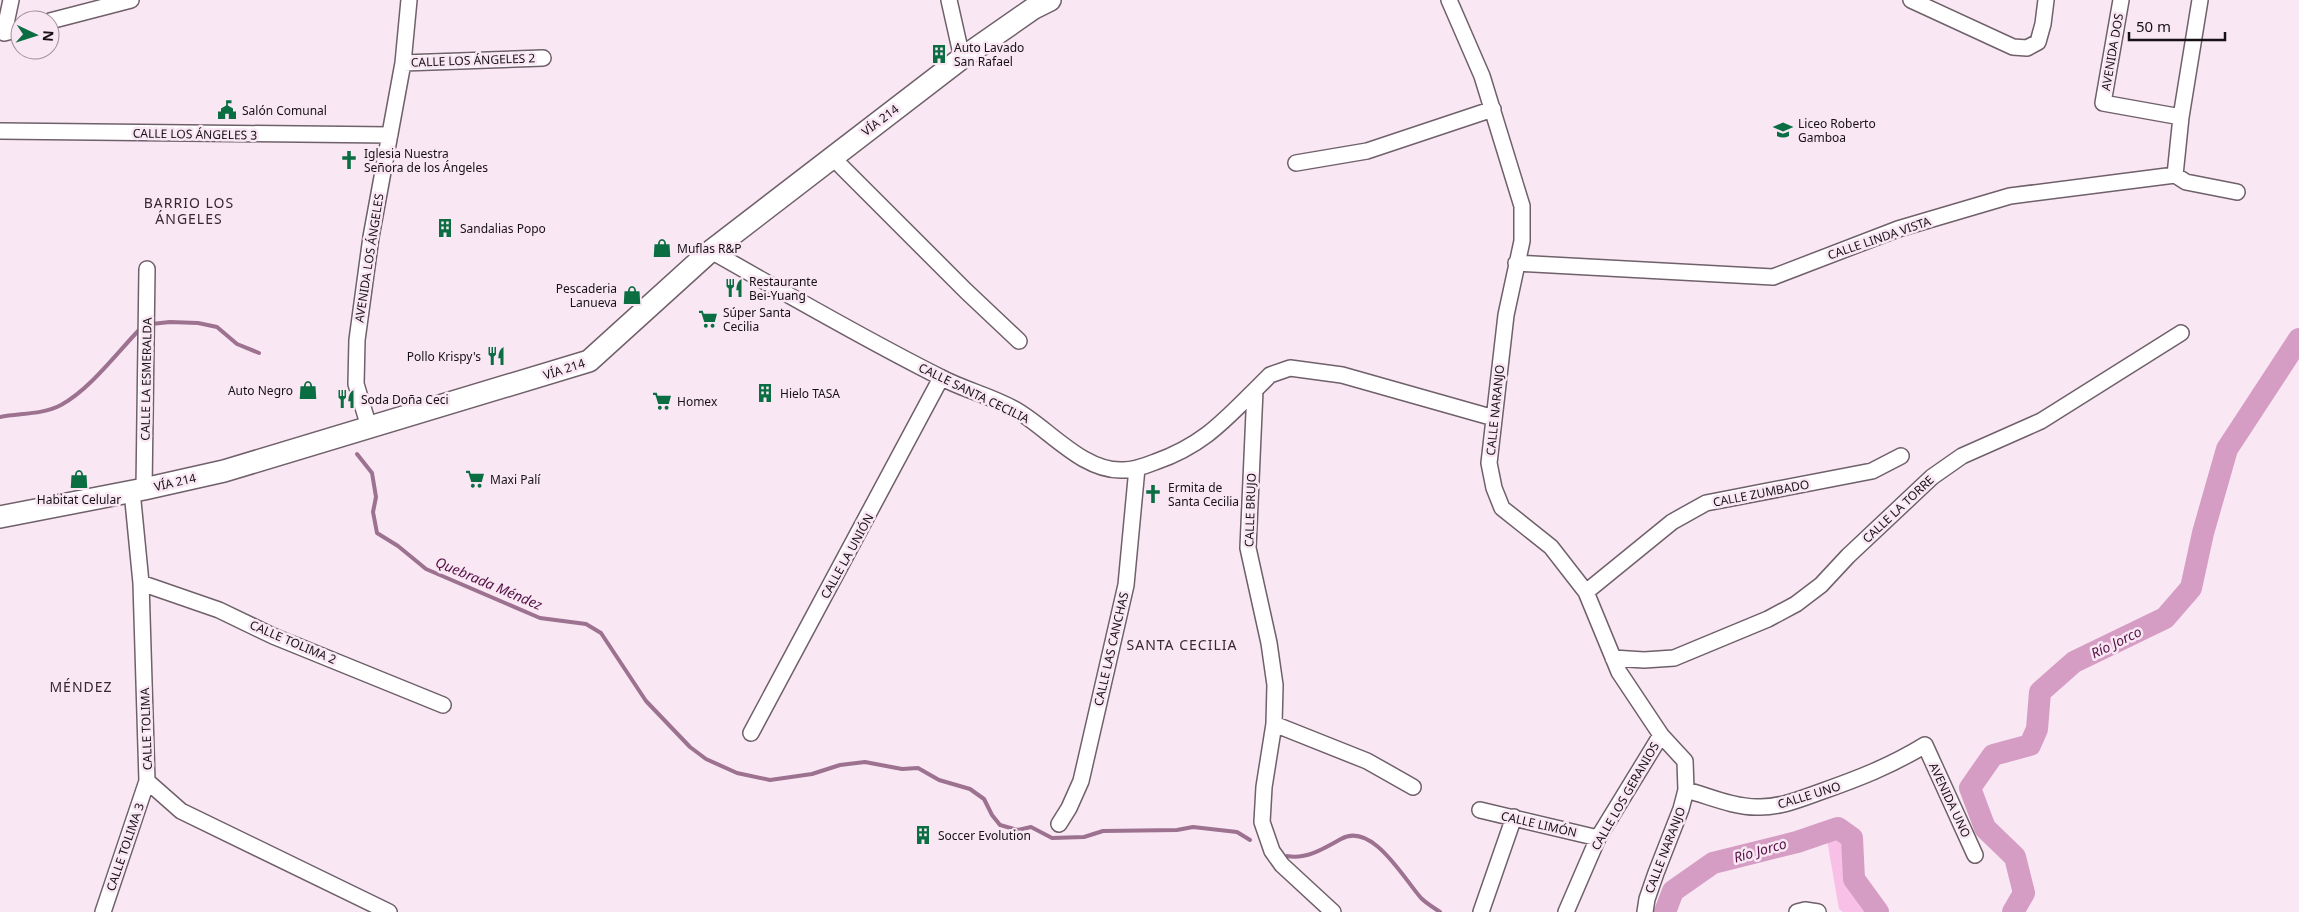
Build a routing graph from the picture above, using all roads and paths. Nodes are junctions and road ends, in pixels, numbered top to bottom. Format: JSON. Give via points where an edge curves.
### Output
{"nodes":[{"id":1,"x":10,"y":0,"type":"edge"},
{"id":2,"x":131,"y":0,"type":"edge"},
{"id":3,"x":409,"y":0,"type":"edge"},
{"id":4,"x":949,"y":0,"type":"edge"},
{"id":5,"x":1050,"y":0,"type":"edge"},
{"id":6,"x":1449,"y":0,"type":"edge"},
{"id":7,"x":1911,"y":0,"type":"edge"},
{"id":8,"x":2046,"y":0,"type":"edge"},
{"id":9,"x":2121,"y":0,"type":"edge"},
{"id":10,"x":2200,"y":0,"type":"edge"},
{"id":11,"x":60,"y":18,"type":"edge"},
{"id":12,"x":10,"y":32,"type":"edge"},
{"id":13,"x":543,"y":58,"type":"dead end"},
{"id":14,"x":962,"y":58,"type":"junction"},
{"id":15,"x":403,"y":63,"type":"junction"},
{"id":16,"x":1493,"y":109,"type":"junction"},
{"id":17,"x":2181,"y":117,"type":"junction"},
{"id":18,"x":0,"y":131,"type":"edge"},
{"id":19,"x":390,"y":135,"type":"junction"},
{"id":20,"x":832,"y":157,"type":"junction"},
{"id":21,"x":1296,"y":163,"type":"dead end"},
{"id":22,"x":2175,"y":176,"type":"junction"},
{"id":23,"x":2238,"y":192,"type":"dead end"},
{"id":24,"x":711,"y":250,"type":"junction"},
{"id":25,"x":1516,"y":263,"type":"junction"},
{"id":26,"x":147,"y":269,"type":"dead end"},
{"id":27,"x":2181,"y":333,"type":"dead end"},
{"id":28,"x":1019,"y":341,"type":"dead end"},
{"id":29,"x":942,"y":378,"type":"junction"},
{"id":30,"x":1255,"y":390,"type":"junction"},
{"id":31,"x":1494,"y":418,"type":"junction"},
{"id":32,"x":369,"y":427,"type":"junction"},
{"id":33,"x":1901,"y":456,"type":"dead end"},
{"id":34,"x":1137,"y":468,"type":"junction"},
{"id":35,"x":138,"y":490,"type":"junction"},
{"id":36,"x":0,"y":517,"type":"edge"},
{"id":37,"x":141,"y":583,"type":"junction"},
{"id":38,"x":1586,"y":592,"type":"junction"},
{"id":39,"x":1613,"y":658,"type":"junction"},
{"id":40,"x":443,"y":705,"type":"dead end"},
{"id":41,"x":1274,"y":724,"type":"junction"},
{"id":42,"x":751,"y":733,"type":"dead end"},
{"id":43,"x":1661,"y":734,"type":"junction"},
{"id":44,"x":1925,"y":745,"type":"joint"},
{"id":45,"x":147,"y":781,"type":"junction"},
{"id":46,"x":1413,"y":786,"type":"dead end"},
{"id":47,"x":1686,"y":790,"type":"junction"},
{"id":48,"x":1480,"y":810,"type":"dead end"},
{"id":49,"x":1514,"y":817,"type":"junction"},
{"id":50,"x":1059,"y":824,"type":"dead end"},
{"id":51,"x":1598,"y":838,"type":"junction"},
{"id":52,"x":1975,"y":855,"type":"dead end"},
{"id":53,"x":1328,"y":910,"type":"edge"},
{"id":54,"x":102,"y":912,"type":"edge"},
{"id":55,"x":389,"y":912,"type":"edge"},
{"id":56,"x":1481,"y":912,"type":"edge"},
{"id":57,"x":1566,"y":912,"type":"edge"},
{"id":58,"x":1645,"y":912,"type":"edge"},
{"id":59,"x":1797,"y":912,"type":"edge"},
{"id":60,"x":1818,"y":912,"type":"edge"}],
"edges":[{"from":1,"to":12,"type":"street","via":[[4,33]]},
{"from":2,"to":11,"type":"street"},
{"from":3,"to":15,"type":"street","name":"AVENIDA LOS ÁNGELES"},
{"from":4,"to":14,"type":"street"},
{"from":5,"to":14,"type":"main road","name":"VÍA 214"},
{"from":6,"to":16,"type":"street","name":"CALLE NARANJO"},
{"from":7,"to":8,"type":"street","via":[[2013,47],[2027,48],[2038,42]]},
{"from":9,"to":17,"type":"street","name":"AVENIDA DOS","via":[[2103,103]]},
{"from":10,"to":17,"type":"street"},
{"from":13,"to":15,"type":"street","name":"CALLE LOS ÁNGELES 2"},
{"from":14,"to":20,"type":"main road","name":"VÍA 214"},
{"from":15,"to":19,"type":"street","name":"AVENIDA LOS ÁNGELES"},
{"from":16,"to":21,"type":"street","via":[[1367,151]]},
{"from":16,"to":25,"type":"street","name":"CALLE NARANJO","via":[[1522,206],[1522,242]]},
{"from":17,"to":22,"type":"street"},
{"from":18,"to":19,"type":"street","name":"CALLE LOS ÁNGELES 3"},
{"from":19,"to":32,"type":"street","name":"AVENIDA LOS ÁNGELES","via":[[357,340],[356,384]]},
{"from":20,"to":24,"type":"main road","name":"VÍA 214"},
{"from":20,"to":28,"type":"street"},
{"from":22,"to":23,"type":"street","name":"CALLE LINDA VISTA","via":[[2186,182]]},
{"from":22,"to":25,"type":"street","name":"CALLE LINDA VISTA","via":[[2010,196],[1898,229],[1773,277]]},
{"from":24,"to":29,"type":"street","name":"CALLE SANTA CECILIA"},
{"from":24,"to":32,"type":"main road","name":"VÍA 214","via":[[589,361]]},
{"from":25,"to":31,"type":"street","name":"CALLE NARANJO","via":[[1506,315]]},
{"from":26,"to":35,"type":"street","name":"CALLE LA ESMERALDA"},
{"from":27,"to":39,"type":"street","name":"CALLE LA TORRE","via":[[2041,421],[1954,461],[1932,477],[1821,585],[1796,604],[1674,658]]},
{"from":29,"to":34,"type":"street","name":"CALLE SANTA CECILIA","via":[[1015,409],[1097,466],[1115,470]]},
{"from":29,"to":42,"type":"street","name":"CALLE LA UNIÓN"},
{"from":30,"to":31,"type":"street","via":[[1270,375],[1290,368],[1342,376]]},
{"from":30,"to":34,"type":"street","name":"CALLE SANTA CECILIA","via":[[1190,448]]},
{"from":30,"to":41,"type":"street","name":"CALLE BRUJO","via":[[1248,548],[1269,643],[1275,685]]},
{"from":31,"to":38,"type":"street","name":"CALLE NARANJO","via":[[1489,463],[1502,508],[1551,547]]},
{"from":32,"to":35,"type":"main road","name":"VÍA 214","via":[[224,471]]},
{"from":33,"to":38,"type":"street","name":"CALLE ZUMBADO","via":[[1872,471],[1706,503],[1672,522]]},
{"from":34,"to":50,"type":"street","name":"CALLE LAS CANCHAS","via":[[1126,585],[1080,781]]},
{"from":35,"to":36,"type":"main road","name":"VÍA 214"},
{"from":35,"to":37,"type":"street","name":"CALLE TOLIMA"},
{"from":37,"to":40,"type":"street","name":"CALLE TOLIMA 2","via":[[219,610],[273,636]]},
{"from":37,"to":45,"type":"street","name":"CALLE TOLIMA"},
{"from":38,"to":39,"type":"street","name":"CALLE NARANJO"},
{"from":39,"to":43,"type":"street","name":"CALLE NARANJO"},
{"from":41,"to":46,"type":"street","via":[[1366,761]]},
{"from":41,"to":53,"type":"street","name":"CALLE BRUJO","via":[[1262,810],[1267,839],[1282,865]]},
{"from":43,"to":47,"type":"street","name":"CALLE NARANJO","via":[[1685,761]]},
{"from":43,"to":51,"type":"street","name":"CALLE LOS GERANIOS"},
{"from":44,"to":47,"type":"street","name":"CALLE UNO","via":[[1872,774],[1771,807],[1734,804]]},
{"from":44,"to":52,"type":"street","name":"AVENIDA UNO"},
{"from":45,"to":54,"type":"street","name":"CALLE TOLIMA 3"},
{"from":45,"to":55,"type":"street","name":"CALLE TOLIMA","via":[[181,811]]},
{"from":47,"to":58,"type":"street","name":"CALLE NARANJO","via":[[1647,898]]},
{"from":48,"to":49,"type":"street","name":"CALLE LIMÓN"},
{"from":49,"to":51,"type":"street","name":"CALLE LIMÓN"},
{"from":49,"to":56,"type":"street"},
{"from":51,"to":57,"type":"street","name":"CALLE LOS GERANIOS"},
{"from":59,"to":60,"type":"street"}]}
